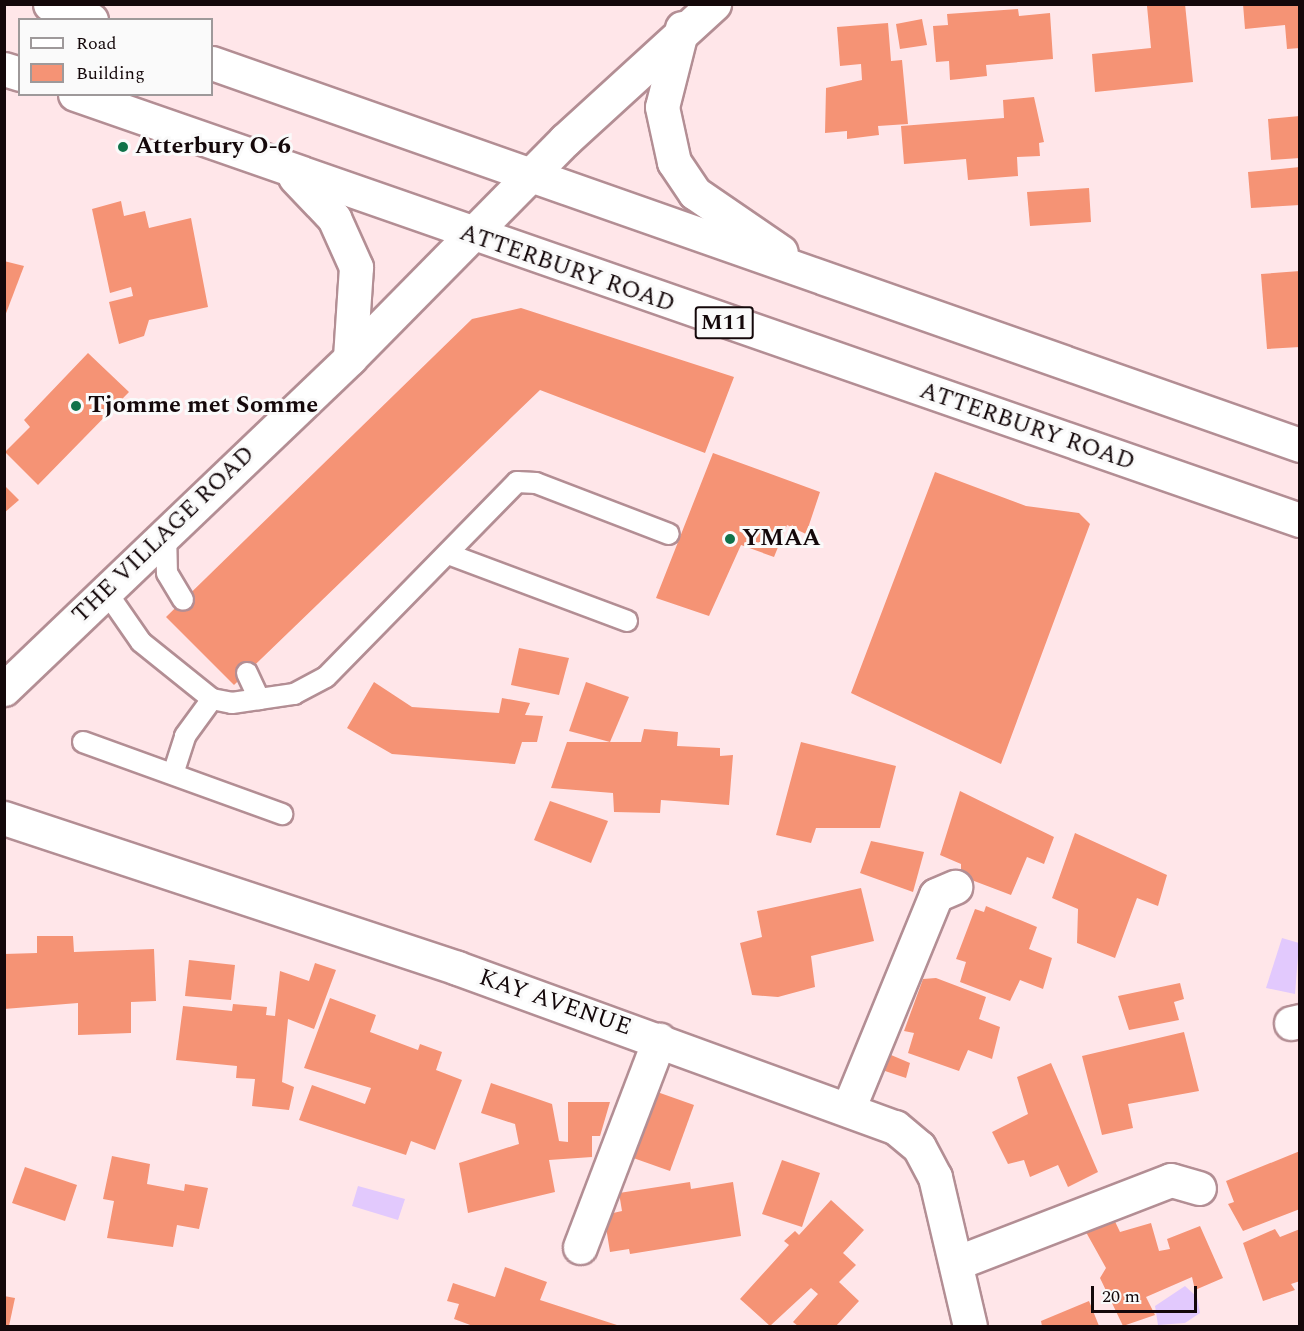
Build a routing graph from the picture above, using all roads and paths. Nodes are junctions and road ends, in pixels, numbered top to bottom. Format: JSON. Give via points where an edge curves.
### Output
{"nodes":[{"id":1,"x":50,"y":4,"type":"edge"},
{"id":2,"x":714,"y":4,"type":"edge"},
{"id":3,"x":86,"y":18,"type":"edge"},
{"id":4,"x":682,"y":28,"type":"junction"},
{"id":5,"x":213,"y":63,"type":"edge"},
{"id":6,"x":81,"y":96,"type":"edge"},
{"id":7,"x":290,"y":171,"type":"junction"},
{"id":8,"x":528,"y":177,"type":"junction"},
{"id":9,"x":471,"y":236,"type":"junction"},
{"id":10,"x":859,"y":293,"type":"junction"},
{"id":11,"x":350,"y":358,"type":"junction"},
{"id":12,"x":1299,"y":445,"type":"edge"},
{"id":13,"x":1299,"y":520,"type":"edge"},
{"id":14,"x":166,"y":532,"type":"junction"},
{"id":15,"x":669,"y":534,"type":"dead end"},
{"id":16,"x":448,"y":554,"type":"junction"},
{"id":17,"x":105,"y":591,"type":"junction"},
{"id":18,"x":183,"y":600,"type":"dead end"},
{"id":19,"x":627,"y":621,"type":"dead end"},
{"id":20,"x":247,"y":673,"type":"dead end"},
{"id":21,"x":4,"y":690,"type":"edge"},
{"id":22,"x":212,"y":699,"type":"junction"},
{"id":23,"x":260,"y":699,"type":"junction"},
{"id":24,"x":83,"y":742,"type":"dead end"},
{"id":25,"x":172,"y":774,"type":"junction"},
{"id":26,"x":282,"y":814,"type":"dead end"},
{"id":27,"x":4,"y":818,"type":"edge"},
{"id":28,"x":955,"y":887,"type":"dead end"},
{"id":29,"x":659,"y":1040,"type":"junction"},
{"id":30,"x":849,"y":1107,"type":"junction"},
{"id":31,"x":1199,"y":1188,"type":"dead end"},
{"id":32,"x":580,"y":1246,"type":"dead end"},
{"id":33,"x":956,"y":1263,"type":"junction"},
{"id":34,"x":970,"y":1326,"type":"edge"}],
"edges":[{"from":1,"to":3,"type":"main road"},
{"from":2,"to":4,"type":"main road","name":"THE VILLAGE ROAD"},
{"from":4,"to":8,"type":"main road","name":"THE VILLAGE ROAD"},
{"from":4,"to":10,"type":"main road","via":[[662,107],[674,162],[695,193],[723,214]]},
{"from":5,"to":8,"type":"main road"},
{"from":6,"to":7,"type":"main road","name":"ATTERBURY ROAD","number":"M11"},
{"from":7,"to":9,"type":"main road","name":"ATTERBURY ROAD","number":"M11"},
{"from":7,"to":11,"type":"main road","via":[[317,197],[349,244],[358,287]]},
{"from":8,"to":9,"type":"main road","name":"THE VILLAGE ROAD"},
{"from":8,"to":10,"type":"main road"},
{"from":9,"to":11,"type":"main road","name":"THE VILLAGE ROAD"},
{"from":9,"to":13,"type":"main road","name":"ATTERBURY ROAD","number":"M11"},
{"from":10,"to":12,"type":"main road"},
{"from":11,"to":14,"type":"main road","name":"THE VILLAGE ROAD"},
{"from":14,"to":17,"type":"main road","name":"THE VILLAGE ROAD"},
{"from":14,"to":18,"type":"lane","via":[[166,573]]},
{"from":15,"to":16,"type":"lane","via":[[525,480],[509,487]]},
{"from":16,"to":19,"type":"lane"},
{"from":16,"to":23,"type":"lane","via":[[326,677],[294,694]]},
{"from":17,"to":21,"type":"main road","name":"THE VILLAGE ROAD"},
{"from":17,"to":22,"type":"lane","via":[[141,642]]},
{"from":20,"to":23,"type":"lane"},
{"from":22,"to":23,"type":"lane"},
{"from":22,"to":25,"type":"lane","via":[[185,736]]},
{"from":24,"to":25,"type":"lane"},
{"from":25,"to":26,"type":"lane"},
{"from":27,"to":29,"type":"main road","name":"KAY AVENUE","via":[[208,882]]},
{"from":28,"to":30,"type":"main road","via":[[936,895]]},
{"from":29,"to":30,"type":"main road","name":"KAY AVENUE"},
{"from":29,"to":32,"type":"main road"},
{"from":30,"to":33,"type":"main road","name":"KAY AVENUE","via":[[895,1127],[919,1147],[942,1198]]},
{"from":31,"to":33,"type":"main road","via":[[1171,1180]]},
{"from":33,"to":34,"type":"main road","name":"KAY AVENUE"}]}
